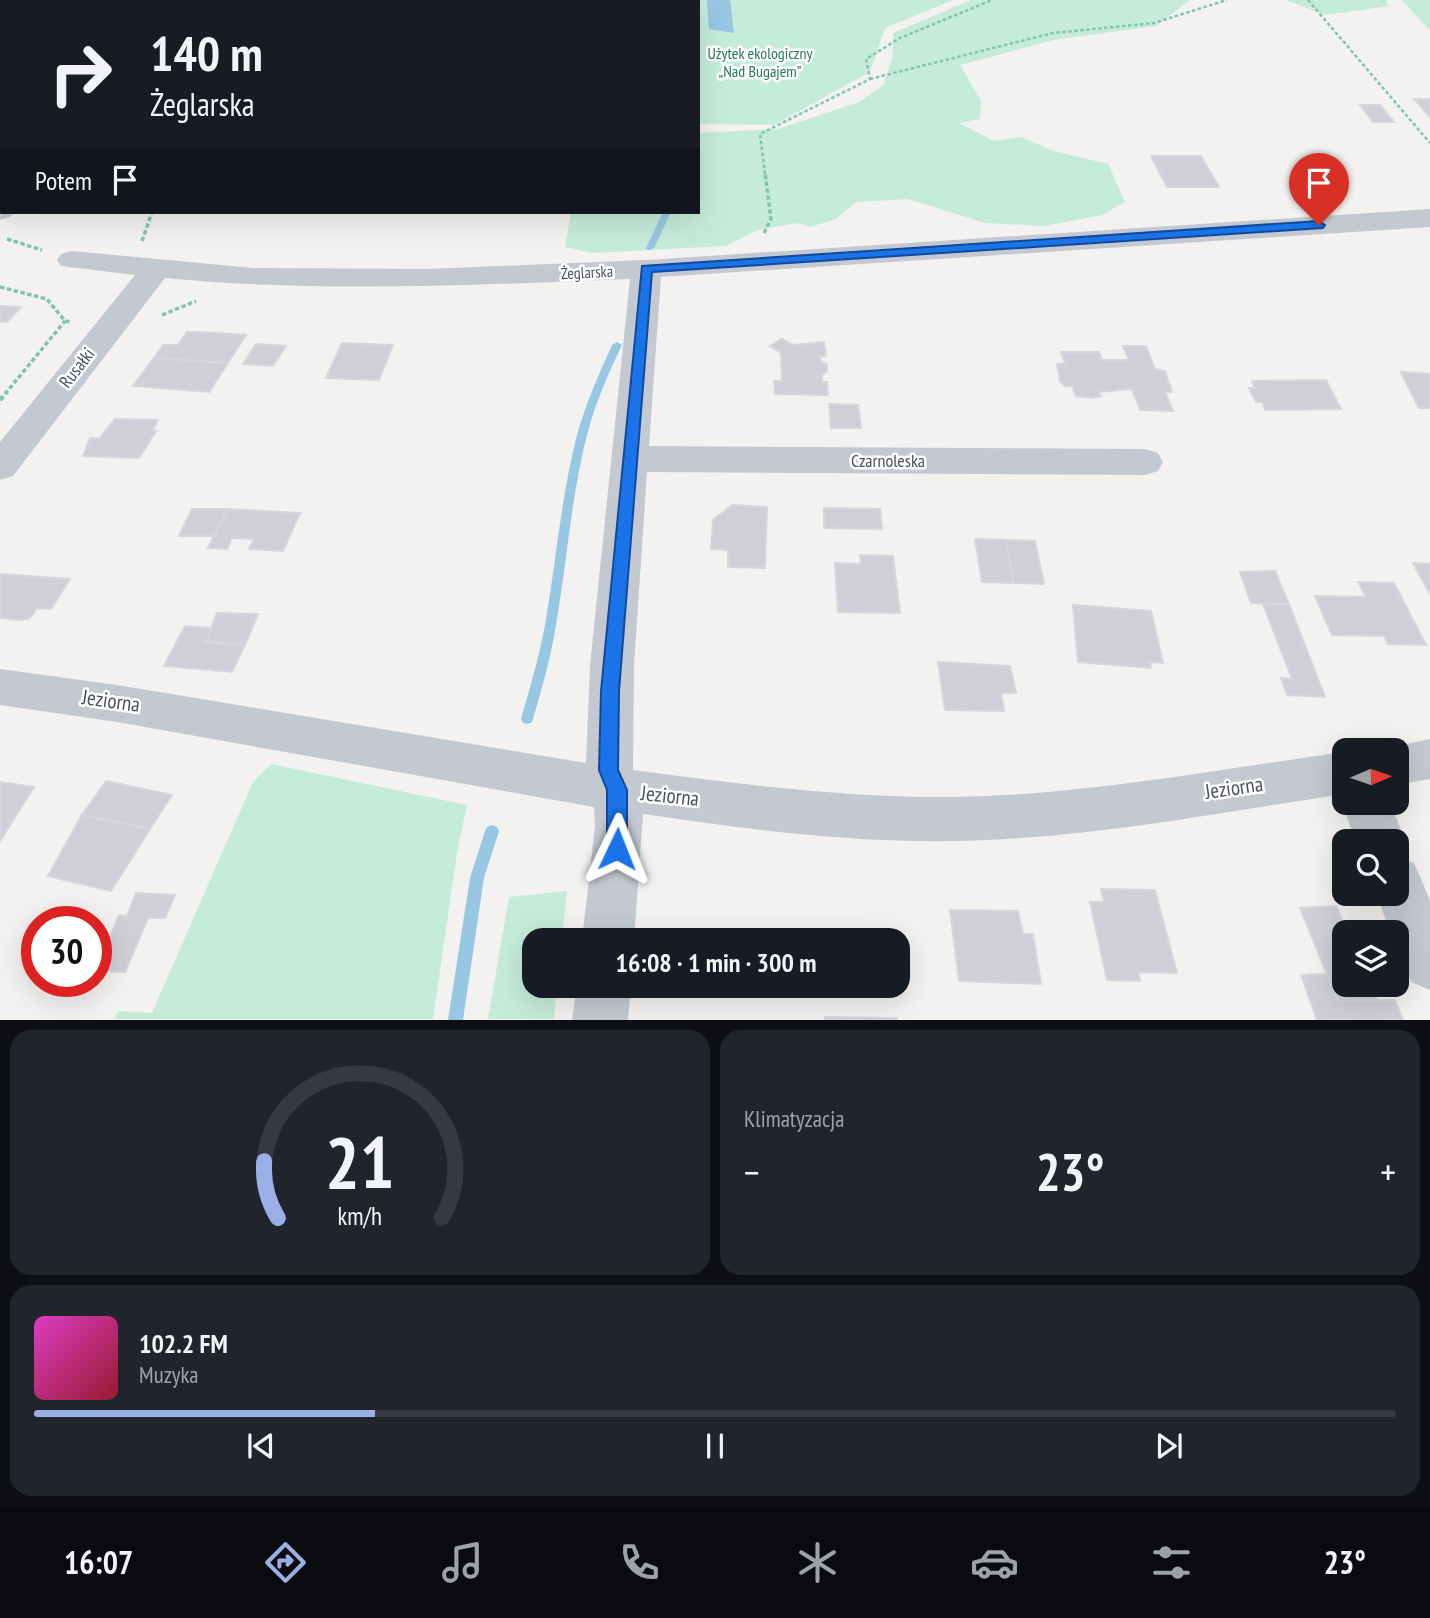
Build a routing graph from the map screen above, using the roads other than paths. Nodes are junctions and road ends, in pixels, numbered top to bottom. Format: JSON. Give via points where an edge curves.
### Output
{"nodes":[{"id":1,"x":1430,"y":218,"type":"edge"},
{"id":2,"x":72,"y":260,"type":"road end"},
{"id":3,"x":156,"y":269,"type":"junction"},
{"id":4,"x":646,"y":269,"type":"junction"},
{"id":5,"x":632,"y":460,"type":"junction"},
{"id":6,"x":1144,"y":462,"type":"dead end"},
{"id":7,"x":0,"y":467,"type":"edge"},
{"id":8,"x":0,"y":687,"type":"edge"},
{"id":9,"x":1430,"y":759,"type":"edge"},
{"id":10,"x":1409,"y":763,"type":"edge"},
{"id":11,"x":1332,"y":775,"type":"edge"},
{"id":12,"x":617,"y":790,"type":"junction"},
{"id":13,"x":1407,"y":906,"type":"edge"},
{"id":14,"x":609,"y":928,"type":"edge"},
{"id":15,"x":1430,"y":963,"type":"edge"},
{"id":16,"x":603,"y":998,"type":"edge"},
{"id":17,"x":600,"y":1020,"type":"edge"}],
"edges":[{"from":1,"to":4,"type":"street","name":"Żeglarska"},
{"from":2,"to":3,"type":"street","name":"Żeglarska"},
{"from":3,"to":4,"type":"street","name":"Żeglarska","via":[[349,279]]},
{"from":3,"to":7,"type":"street","name":"Rusałki"},
{"from":4,"to":5,"type":"street"},
{"from":5,"to":6,"type":"street","name":"Czarnoleska"},
{"from":5,"to":12,"type":"street","via":[[610,705],[609,770]]},
{"from":8,"to":12,"type":"street","name":"Jeziorna","via":[[130,703]]},
{"from":9,"to":10,"type":"street"},
{"from":11,"to":12,"type":"street","name":"Jeziorna","via":[[1083,808],[941,819],[844,815]]},
{"from":12,"to":14,"type":"street","via":[[619,826]]},
{"from":13,"to":15,"type":"street"},
{"from":16,"to":17,"type":"street"}]}
